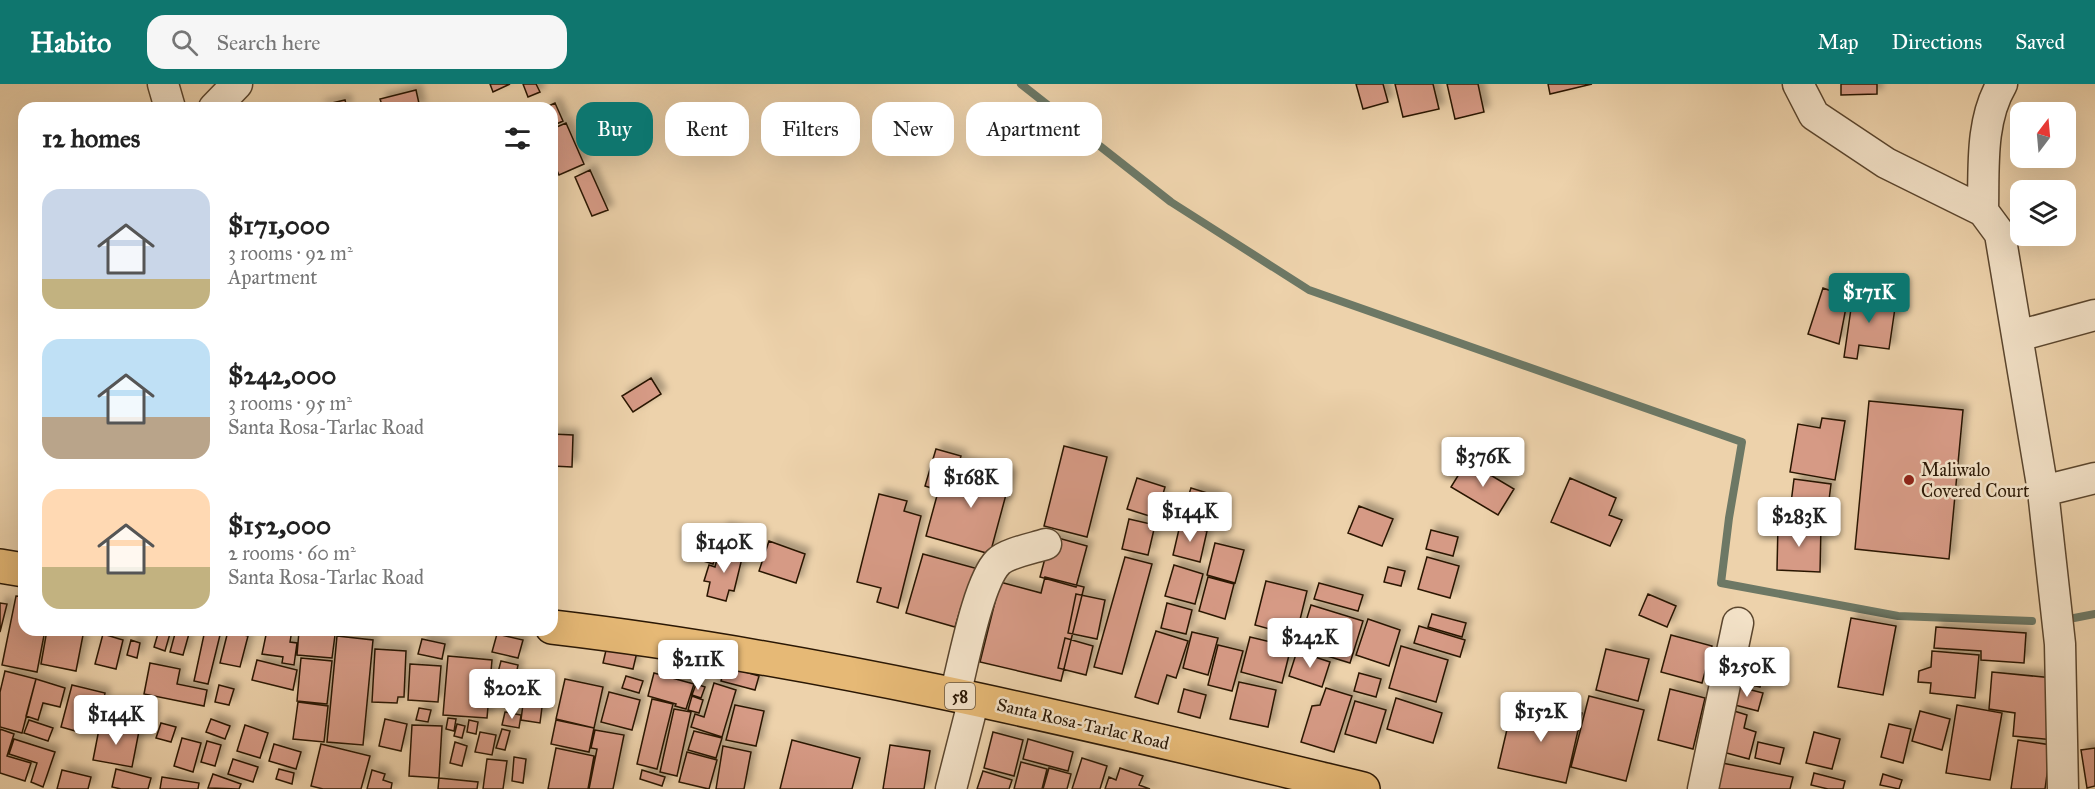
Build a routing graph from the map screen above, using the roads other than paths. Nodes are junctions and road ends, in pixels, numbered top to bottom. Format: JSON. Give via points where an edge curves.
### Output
{"nodes":[{"id":1,"x":163,"y":84,"type":"edge"},
{"id":2,"x":237,"y":84,"type":"edge"},
{"id":3,"x":1798,"y":84,"type":"edge"},
{"id":4,"x":2002,"y":84,"type":"edge"},
{"id":5,"x":168,"y":102,"type":"edge"},
{"id":6,"x":220,"y":102,"type":"edge"},
{"id":7,"x":1983,"y":211,"type":"junction"},
{"id":8,"x":2095,"y":315,"type":"edge"},
{"id":9,"x":2018,"y":336,"type":"junction"},
{"id":10,"x":2095,"y":478,"type":"edge"},
{"id":11,"x":2043,"y":491,"type":"junction"},
{"id":12,"x":1046,"y":544,"type":"dead end"},
{"id":13,"x":0,"y":566,"type":"edge"},
{"id":14,"x":18,"y":569,"type":"edge"},
{"id":15,"x":1738,"y":622,"type":"dead end"},
{"id":16,"x":558,"y":628,"type":"edge"},
{"id":17,"x":965,"y":697,"type":"junction"},
{"id":18,"x":951,"y":789,"type":"edge"},
{"id":19,"x":1364,"y":789,"type":"edge"},
{"id":20,"x":1703,"y":789,"type":"edge"},
{"id":21,"x":2063,"y":789,"type":"edge"}],
"edges":[{"from":1,"to":5,"type":"street"},
{"from":2,"to":6,"type":"street"},
{"from":3,"to":7,"type":"street","via":[[1814,115],[1886,163]]},
{"from":4,"to":7,"type":"street","via":[[1987,123]]},
{"from":7,"to":9,"type":"street","via":[[2000,234]]},
{"from":8,"to":9,"type":"street"},
{"from":9,"to":11,"type":"street"},
{"from":10,"to":11,"type":"street"},
{"from":11,"to":21,"type":"street","via":[[2060,644]]},
{"from":12,"to":17,"type":"street","via":[[1000,560],[990,573],[975,614]]},
{"from":13,"to":14,"type":"highway"},
{"from":15,"to":20,"type":"street"},
{"from":16,"to":17,"type":"highway","name":"Santa Rosa-Tarlac Road","number":"58","via":[[772,658]]},
{"from":17,"to":18,"type":"street"},
{"from":17,"to":19,"type":"highway","name":"Santa Rosa-Tarlac Road","number":"58"}]}
